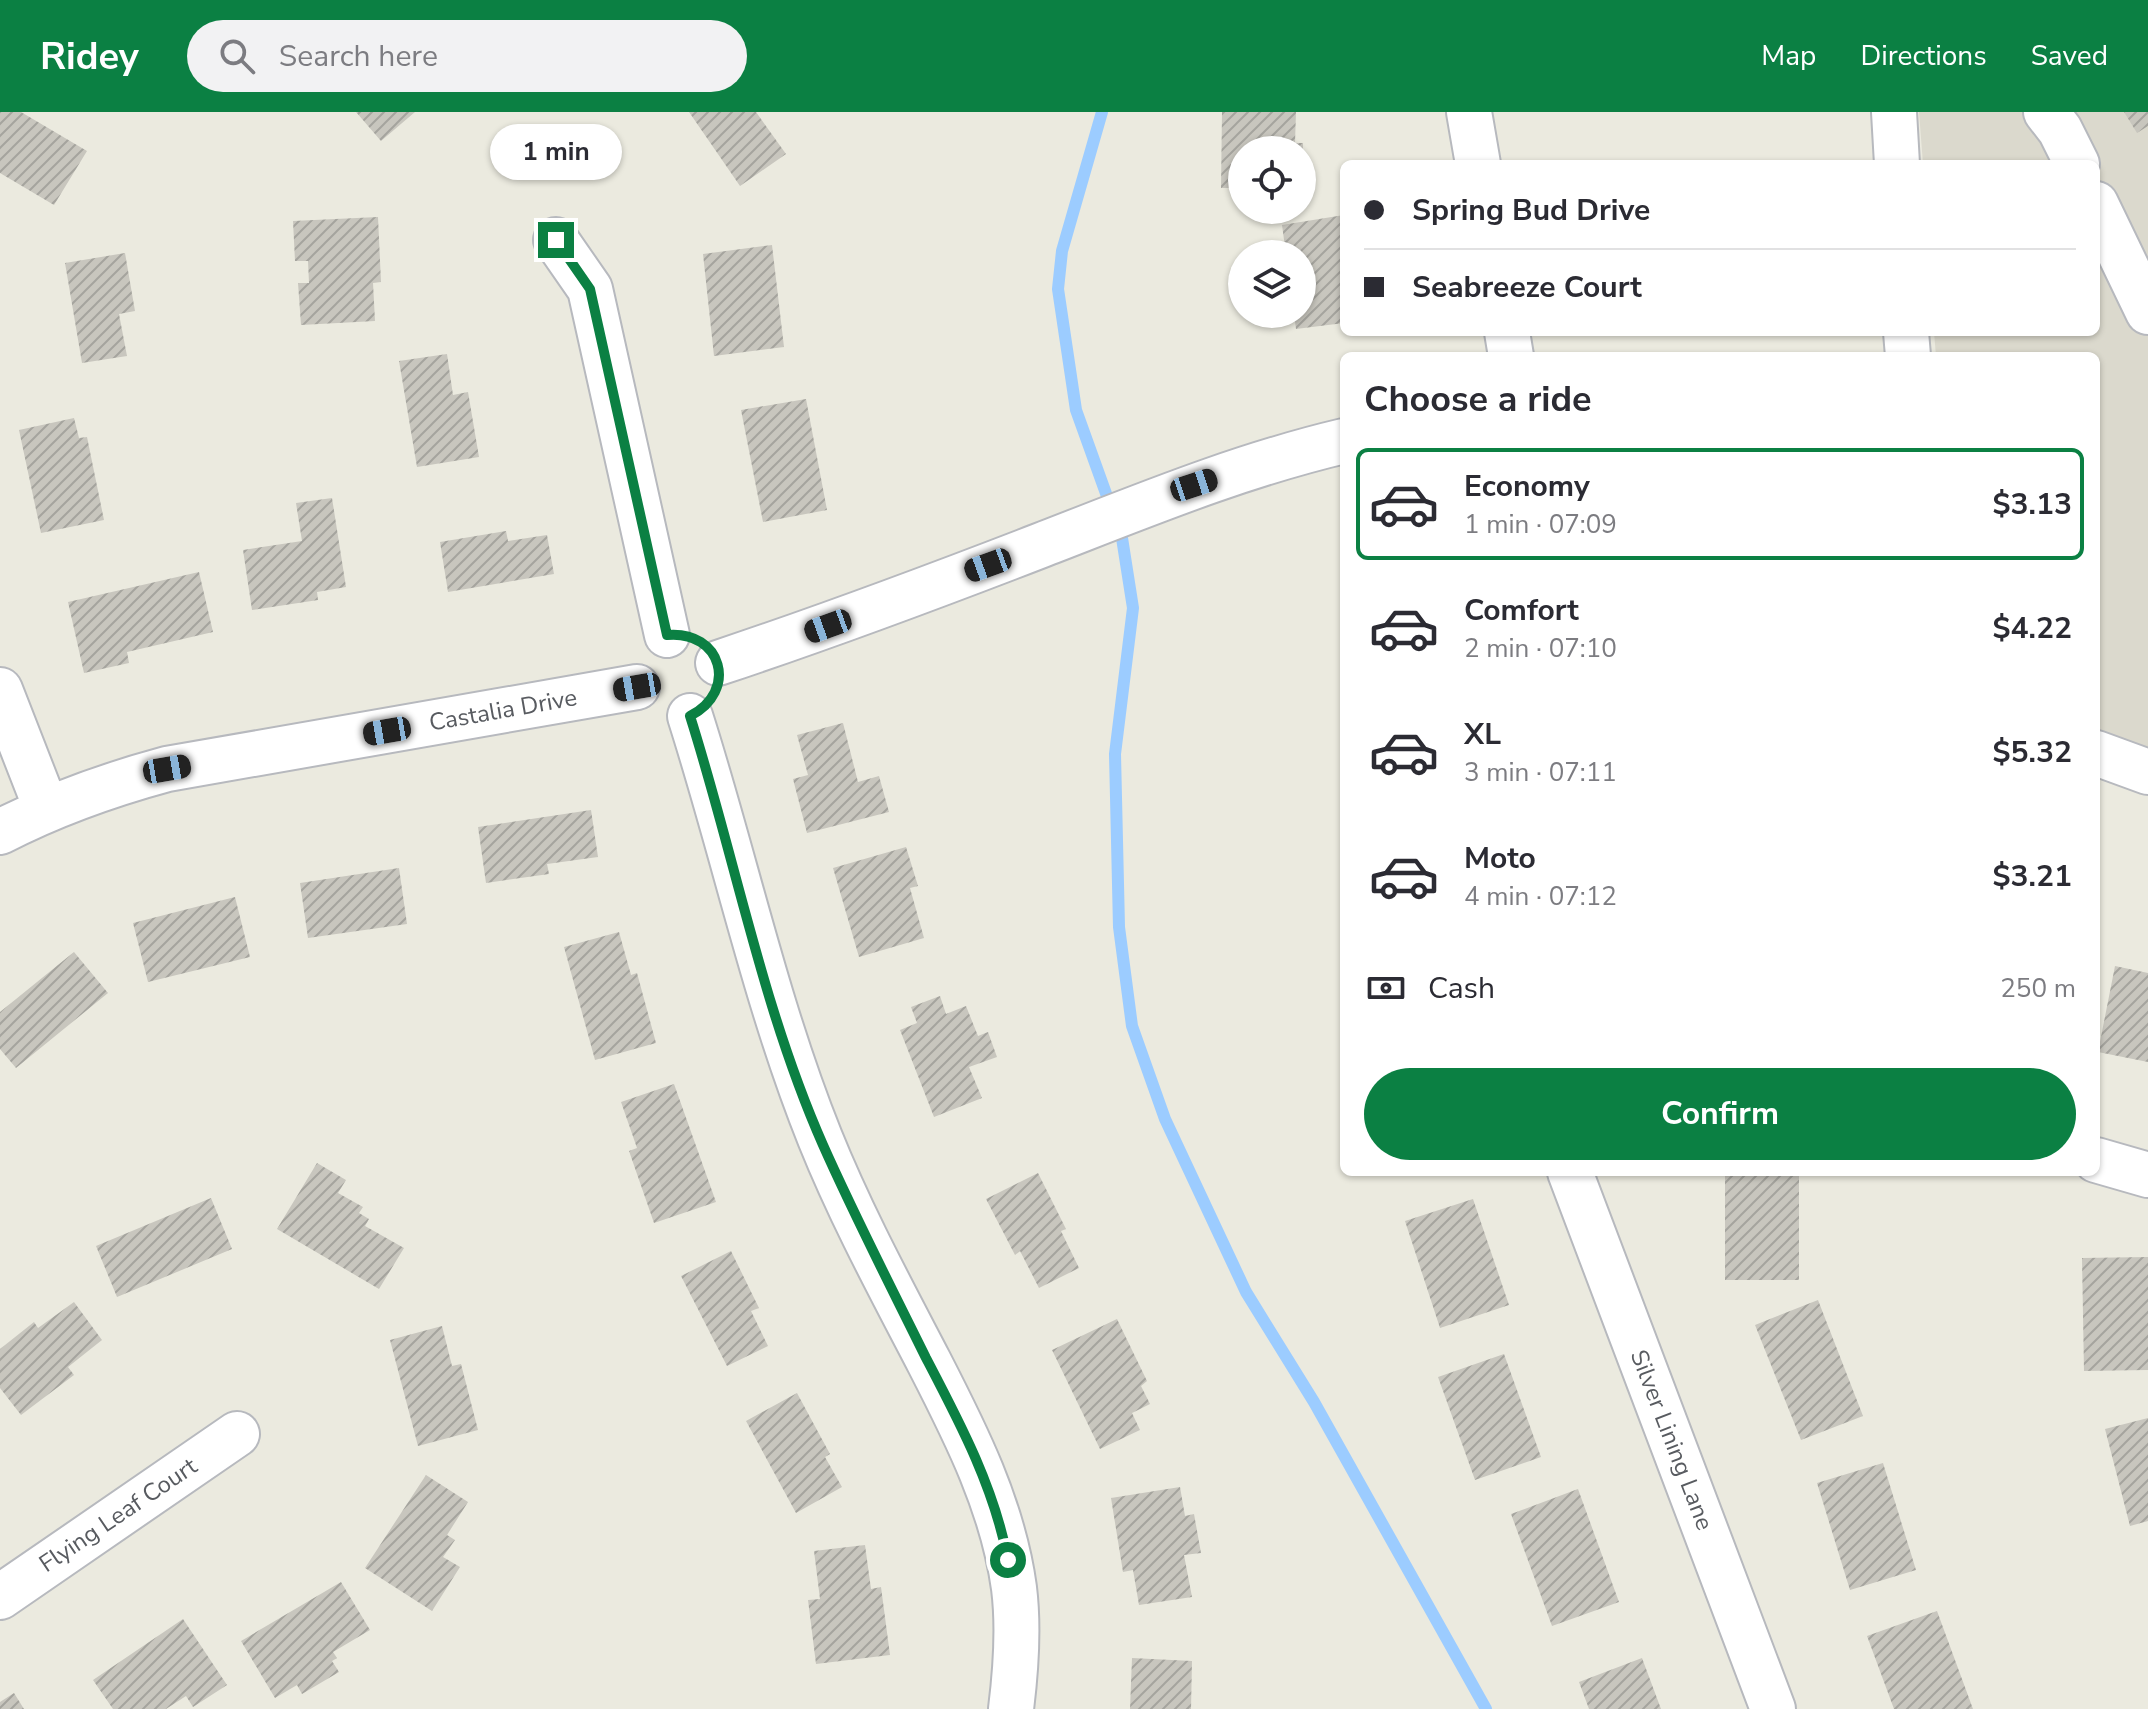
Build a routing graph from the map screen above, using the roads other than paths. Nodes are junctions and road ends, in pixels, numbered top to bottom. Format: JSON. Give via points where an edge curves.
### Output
{"nodes":[{"id":1,"x":1469,"y":112,"type":"edge"},
{"id":2,"x":1894,"y":112,"type":"edge"},
{"id":3,"x":2046,"y":112,"type":"edge"},
{"id":4,"x":1477,"y":160,"type":"edge"},
{"id":5,"x":1897,"y":160,"type":"edge"},
{"id":6,"x":2075,"y":160,"type":"edge"},
{"id":7,"x":2100,"y":212,"type":"edge"},
{"id":8,"x":556,"y":240,"type":"dead end"},
{"id":9,"x":2148,"y":312,"type":"edge"},
{"id":10,"x":1340,"y":442,"type":"edge"},
{"id":11,"x":667,"y":635,"type":"junction"},
{"id":12,"x":718,"y":663,"type":"junction"},
{"id":13,"x":637,"y":687,"type":"junction"},
{"id":14,"x":0,"y":690,"type":"edge"},
{"id":15,"x":690,"y":716,"type":"junction"},
{"id":16,"x":2100,"y":754,"type":"edge"},
{"id":17,"x":2148,"y":772,"type":"edge"},
{"id":18,"x":46,"y":808,"type":"junction"},
{"id":19,"x":0,"y":832,"type":"edge"},
{"id":20,"x":2100,"y":1161,"type":"edge"},
{"id":21,"x":2148,"y":1175,"type":"edge"},
{"id":22,"x":1572,"y":1176,"type":"edge"},
{"id":23,"x":237,"y":1434,"type":"dead end"},
{"id":24,"x":0,"y":1597,"type":"edge"},
{"id":25,"x":1011,"y":1709,"type":"edge"},
{"id":26,"x":1773,"y":1709,"type":"edge"}],
"edges":[{"from":1,"to":4,"type":"street"},
{"from":2,"to":5,"type":"street"},
{"from":3,"to":6,"type":"street"},
{"from":7,"to":9,"type":"street"},
{"from":8,"to":11,"type":"street","via":[[590,289]]},
{"from":10,"to":12,"type":"street","via":[[1164,495]]},
{"from":11,"to":12,"type":"street","via":[[693,636]]},
{"from":11,"to":13,"type":"street","via":[[655,640],[638,661]]},
{"from":12,"to":15,"type":"street","via":[[718,689]]},
{"from":13,"to":15,"type":"street","via":[[643,699],[664,715]]},
{"from":13,"to":18,"type":"street","name":"Castalia Drive","via":[[167,769]]},
{"from":14,"to":18,"type":"street"},
{"from":15,"to":25,"type":"street","via":[[771,1001],[821,1141],[957,1418],[1003,1531],[1016,1627]]},
{"from":16,"to":17,"type":"street"},
{"from":18,"to":19,"type":"street","name":"Castalia Drive"},
{"from":20,"to":21,"type":"street"},
{"from":22,"to":26,"type":"street","name":"Silver Lining Lane"},
{"from":23,"to":24,"type":"street","name":"Flying Leaf Court"}]}
